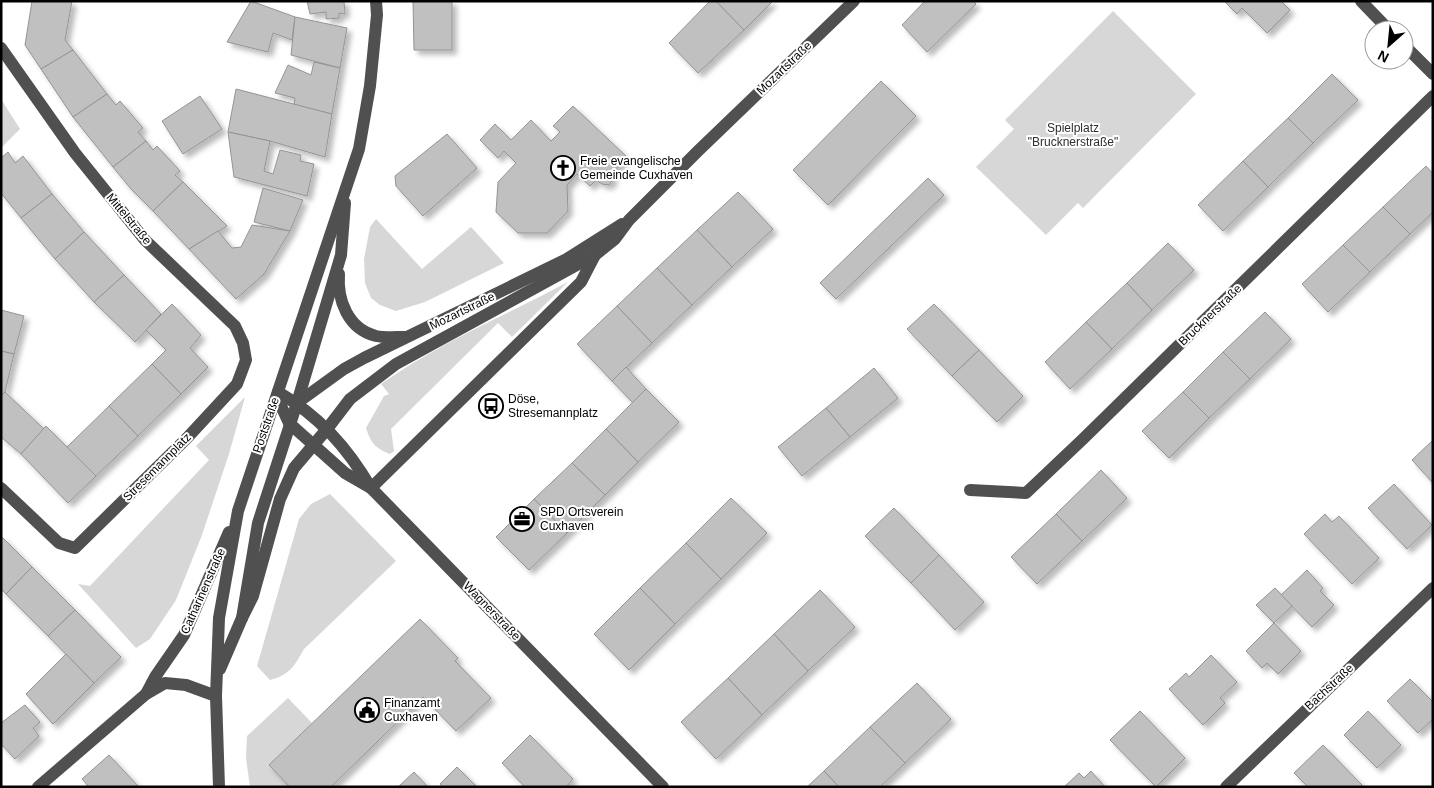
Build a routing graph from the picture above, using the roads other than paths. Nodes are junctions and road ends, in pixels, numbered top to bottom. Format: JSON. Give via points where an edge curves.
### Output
{"nodes":[{"id":1,"x":376,"y":1,"type":"edge"},
{"id":2,"x":854,"y":1,"type":"edge"},
{"id":3,"x":1361,"y":1,"type":"edge"},
{"id":4,"x":1379,"y":20,"type":"edge"},
{"id":5,"x":1,"y":48,"type":"edge"},
{"id":6,"x":1414,"y":55,"type":"edge"},
{"id":7,"x":1433,"y":74,"type":"edge"},
{"id":8,"x":1433,"y":96,"type":"edge"},
{"id":9,"x":347,"y":181,"type":"junction"},
{"id":10,"x":628,"y":220,"type":"junction"},
{"id":11,"x":341,"y":255,"type":"junction"},
{"id":12,"x":594,"y":255,"type":"junction"},
{"id":13,"x":409,"y":337,"type":"junction"},
{"id":14,"x":237,"y":384,"type":"joint"},
{"id":15,"x":278,"y":392,"type":"junction"},
{"id":16,"x":297,"y":403,"type":"junction"},
{"id":17,"x":289,"y":423,"type":"junction"},
{"id":18,"x":327,"y":429,"type":"junction"},
{"id":19,"x":314,"y":446,"type":"junction"},
{"id":20,"x":1,"y":488,"type":"edge"},
{"id":21,"x":371,"y":488,"type":"junction"},
{"id":22,"x":970,"y":490,"type":"dead end"},
{"id":23,"x":238,"y":511,"type":"junction"},
{"id":24,"x":1433,"y":588,"type":"edge"},
{"id":25,"x":242,"y":618,"type":"junction"},
{"id":26,"x":217,"y":675,"type":"junction"},
{"id":27,"x":146,"y":694,"type":"junction"},
{"id":28,"x":216,"y":696,"type":"junction"},
{"id":29,"x":38,"y":787,"type":"edge"},
{"id":30,"x":219,"y":787,"type":"edge"},
{"id":31,"x":663,"y":787,"type":"edge"},
{"id":32,"x":1226,"y":787,"type":"edge"}],
"edges":[{"from":1,"to":9,"type":"street","name":"Poststraße","via":[[370,86],[359,149]]},
{"from":2,"to":10,"type":"street","name":"Mozartstraße"},
{"from":3,"to":4,"type":"street"},
{"from":5,"to":14,"type":"street","name":"Mittelstraße","via":[[75,153],[145,240],[235,326],[246,360]]},
{"from":6,"to":7,"type":"street"},
{"from":8,"to":22,"type":"street","name":"Brucknerstraße","via":[[1026,493]]},
{"from":9,"to":11,"type":"street","name":"Poststraße"},
{"from":9,"to":15,"type":"street","name":"Poststraße"},
{"from":10,"to":12,"type":"street","name":"Mozartstraße","via":[[615,238]]},
{"from":10,"to":13,"type":"street","name":"Mozartstraße","via":[[565,260]]},
{"from":11,"to":13,"type":"street","via":[[342,305],[356,326],[379,337]]},
{"from":11,"to":16,"type":"street","name":"Poststraße"},
{"from":12,"to":18,"type":"street","name":"Mozartstraße","via":[[396,364],[350,399]]},
{"from":12,"to":21,"type":"street","name":"Mozartstraße","via":[[581,282]]},
{"from":13,"to":16,"type":"street","name":"Mozartstraße","via":[[344,369]]},
{"from":14,"to":20,"type":"street","name":"Stresemannplatz","via":[[188,438],[75,548],[59,543]]},
{"from":15,"to":16,"type":"street","name":"Wagnerstraße"},
{"from":15,"to":17,"type":"street"},
{"from":15,"to":23,"type":"street","name":"Poststraße"},
{"from":16,"to":17,"type":"street","name":"Poststraße"},
{"from":16,"to":18,"type":"street","name":"Wagnerstraße"},
{"from":17,"to":19,"type":"street"},
{"from":17,"to":25,"type":"street","name":"Poststraße","via":[[258,523]]},
{"from":18,"to":19,"type":"street","name":"Mozartstraße"},
{"from":18,"to":21,"type":"street","name":"Wagnerstraße","via":[[356,462]]},
{"from":19,"to":21,"type":"street","via":[[345,473]]},
{"from":19,"to":25,"type":"street","name":"Mozartstraße","via":[[294,468],[280,499],[253,596]]},
{"from":21,"to":31,"type":"street","name":"Wagnerstraße"},
{"from":23,"to":26,"type":"street","name":"Poststraße","via":[[219,618]]},
{"from":23,"to":27,"type":"street","name":"Catharinenstraße","via":[[184,635]]},
{"from":24,"to":32,"type":"street","name":"Bachstraße"},
{"from":25,"to":26,"type":"street","name":"Poststraße"},
{"from":26,"to":28,"type":"street","name":"Poststraße"},
{"from":27,"to":28,"type":"street","name":"Catharinenstraße","via":[[165,683],[186,685]]},
{"from":27,"to":29,"type":"street","name":"Catharinenstraße"},
{"from":28,"to":30,"type":"street","name":"Poststraße"}]}
